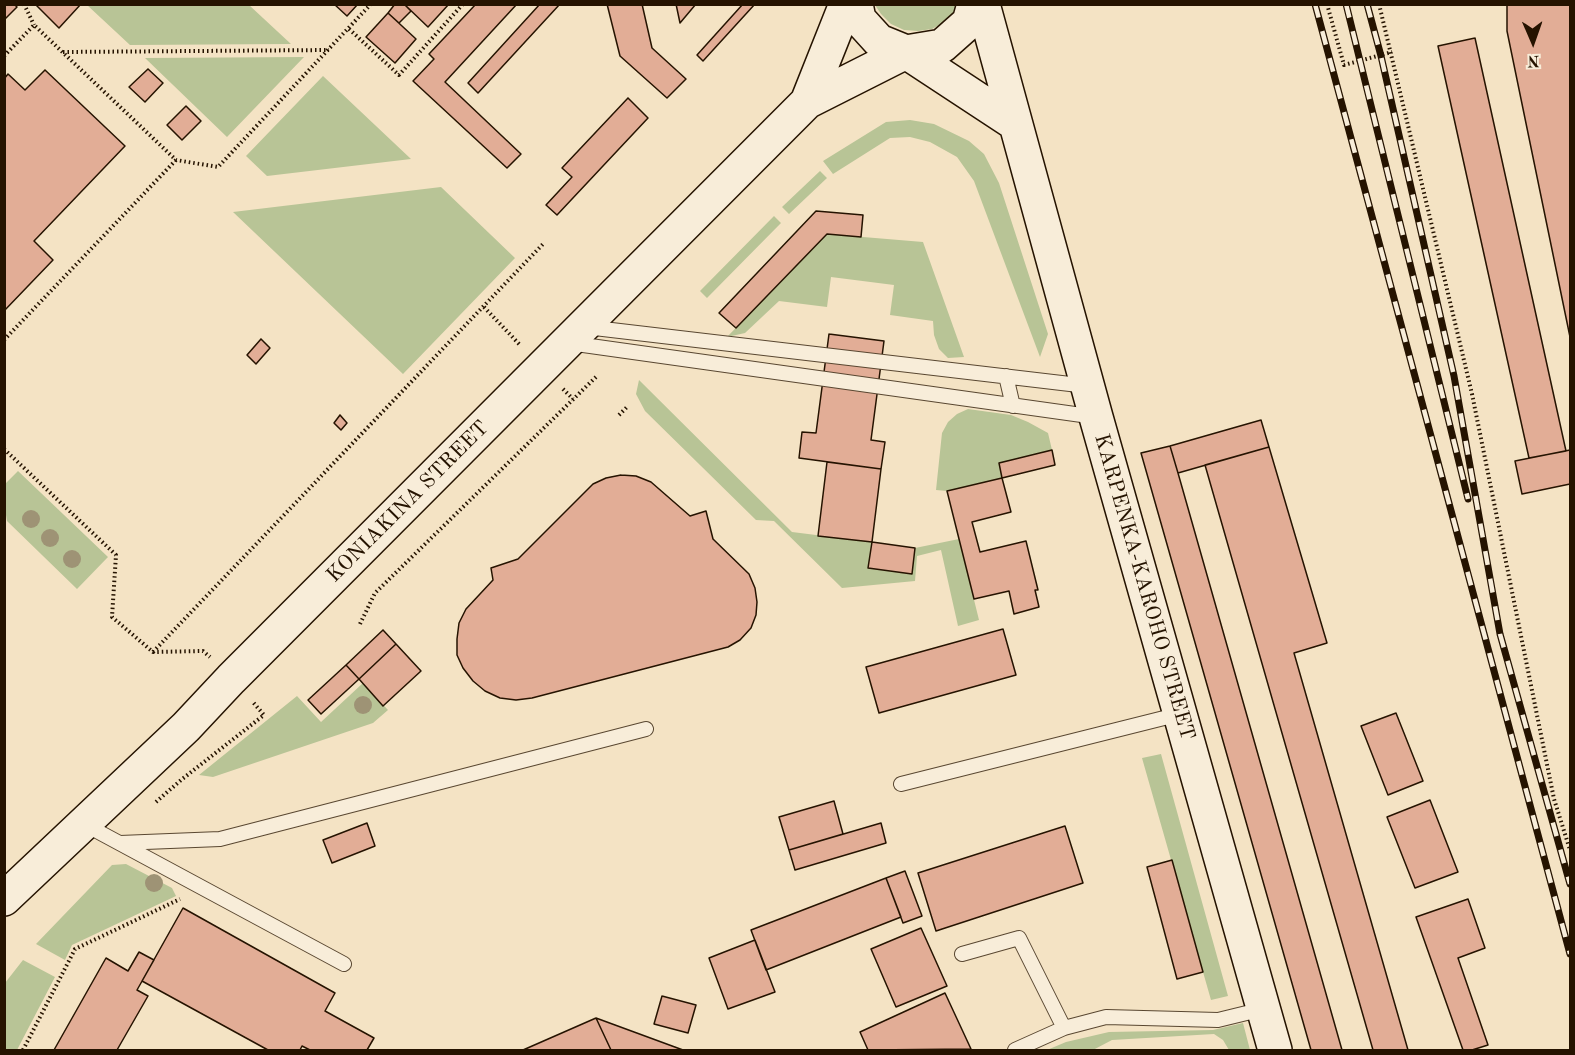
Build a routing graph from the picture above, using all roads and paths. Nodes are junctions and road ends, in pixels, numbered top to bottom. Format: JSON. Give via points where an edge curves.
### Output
{"nodes":[{"id":1,"x":24,"y":4,"type":"edge"},
{"id":2,"x":371,"y":4,"type":"edge"},
{"id":3,"x":463,"y":4,"type":"edge"},
{"id":4,"x":846,"y":4,"type":"edge"},
{"id":5,"x":856,"y":4,"type":"edge"},
{"id":6,"x":974,"y":4,"type":"edge"},
{"id":7,"x":983,"y":4,"type":"edge"},
{"id":8,"x":1328,"y":4,"type":"edge"},
{"id":9,"x":1379,"y":4,"type":"edge"},
{"id":10,"x":34,"y":24,"type":"junction"},
{"id":11,"x":349,"y":28,"type":"junction"},
{"id":12,"x":329,"y":50,"type":"junction"},
{"id":13,"x":63,"y":52,"type":"junction"},
{"id":14,"x":906,"y":52,"type":"junction"},
{"id":15,"x":1392,"y":52,"type":"junction"},
{"id":16,"x":4,"y":56,"type":"edge"},
{"id":17,"x":807,"y":102,"type":"junction"},
{"id":18,"x":1014,"y":123,"type":"junction"},
{"id":19,"x":176,"y":160,"type":"junction"},
{"id":20,"x":543,"y":244,"type":"dead end"},
{"id":21,"x":575,"y":335,"type":"junction"},
{"id":22,"x":4,"y":340,"type":"edge"},
{"id":23,"x":598,"y":375,"type":"dead end"},
{"id":24,"x":1006,"y":376,"type":"junction"},
{"id":25,"x":1087,"y":386,"type":"junction"},
{"id":26,"x":628,"y":406,"type":"dead end"},
{"id":27,"x":1013,"y":406,"type":"junction"},
{"id":28,"x":619,"y":416,"type":"dead end"},
{"id":29,"x":1096,"y":417,"type":"junction"},
{"id":30,"x":4,"y":449,"type":"edge"},
{"id":31,"x":360,"y":624,"type":"dead end"},
{"id":32,"x":203,"y":651,"type":"dead end"},
{"id":33,"x":153,"y":652,"type":"junction"},
{"id":34,"x":264,"y":714,"type":"dead end"},
{"id":35,"x":1180,"y":714,"type":"junction"},
{"id":36,"x":646,"y":729,"type":"dead end"},
{"id":37,"x":181,"y":780,"type":"dead end"},
{"id":38,"x":901,"y":784,"type":"dead end"},
{"id":39,"x":84,"y":824,"type":"junction"},
{"id":40,"x":120,"y":843,"type":"junction"},
{"id":41,"x":1570,"y":850,"type":"edge"},
{"id":42,"x":204,"y":888,"type":"junction"},
{"id":43,"x":4,"y":899,"type":"edge"},
{"id":44,"x":962,"y":954,"type":"dead end"},
{"id":45,"x":344,"y":964,"type":"dead end"},
{"id":46,"x":1263,"y":1009,"type":"junction"},
{"id":47,"x":1064,"y":1028,"type":"junction"},
{"id":48,"x":23,"y":1050,"type":"edge"},
{"id":49,"x":1015,"y":1050,"type":"edge"},
{"id":50,"x":1275,"y":1050,"type":"edge"}],
"edges":[{"from":1,"to":10,"type":"path"},
{"from":2,"to":11,"type":"path"},
{"from":3,"to":11,"type":"path","via":[[399,75]]},
{"from":4,"to":17,"type":"main road"},
{"from":5,"to":14,"type":"main road","via":[[859,18],[879,41]]},
{"from":6,"to":14,"type":"main road","via":[[969,22],[942,46]]},
{"from":7,"to":18,"type":"main road","name":"KARPENKA-KAROHO STREET"},
{"from":8,"to":15,"type":"path","via":[[1344,65]]},
{"from":9,"to":15,"type":"path"},
{"from":10,"to":13,"type":"path"},
{"from":10,"to":16,"type":"path"},
{"from":11,"to":12,"type":"path"},
{"from":12,"to":13,"type":"path"},
{"from":12,"to":19,"type":"path","via":[[218,166]]},
{"from":13,"to":19,"type":"path"},
{"from":14,"to":17,"type":"main road"},
{"from":14,"to":18,"type":"main road"},
{"from":15,"to":41,"type":"path","via":[[1472,394],[1554,799]]},
{"from":17,"to":21,"type":"main road","name":"KONIAKINA STREET"},
{"from":18,"to":25,"type":"main road","name":"KARPENKA-KAROHO STREET"},
{"from":19,"to":22,"type":"path"},
{"from":20,"to":33,"type":"path"},
{"from":21,"to":24,"type":"lane"},
{"from":21,"to":27,"type":"lane"},
{"from":21,"to":39,"type":"main road","name":"KONIAKINA STREET","via":[[186,728]]},
{"from":23,"to":31,"type":"path","via":[[375,593]]},
{"from":24,"to":25,"type":"lane"},
{"from":24,"to":27,"type":"lane"},
{"from":25,"to":29,"type":"main road","name":"KARPENKA-KAROHO STREET"},
{"from":26,"to":28,"type":"path"},
{"from":27,"to":29,"type":"lane"},
{"from":29,"to":35,"type":"main road","name":"KARPENKA-KAROHO STREET"},
{"from":30,"to":33,"type":"path","via":[[116,555],[112,617]]},
{"from":32,"to":33,"type":"path"},
{"from":34,"to":37,"type":"path"},
{"from":35,"to":38,"type":"lane"},
{"from":35,"to":46,"type":"main road","name":"KARPENKA-KAROHO STREET"},
{"from":36,"to":40,"type":"lane","via":[[220,839]]},
{"from":39,"to":40,"type":"lane"},
{"from":39,"to":43,"type":"main road","name":"KONIAKINA STREET"},
{"from":40,"to":42,"type":"lane"},
{"from":42,"to":45,"type":"lane"},
{"from":42,"to":48,"type":"path","via":[[75,949]]},
{"from":44,"to":47,"type":"lane","via":[[1019,938]]},
{"from":46,"to":47,"type":"lane","via":[[1218,1020],[1106,1017]]},
{"from":46,"to":50,"type":"main road","name":"KARPENKA-KAROHO STREET"},
{"from":47,"to":49,"type":"lane"}]}
